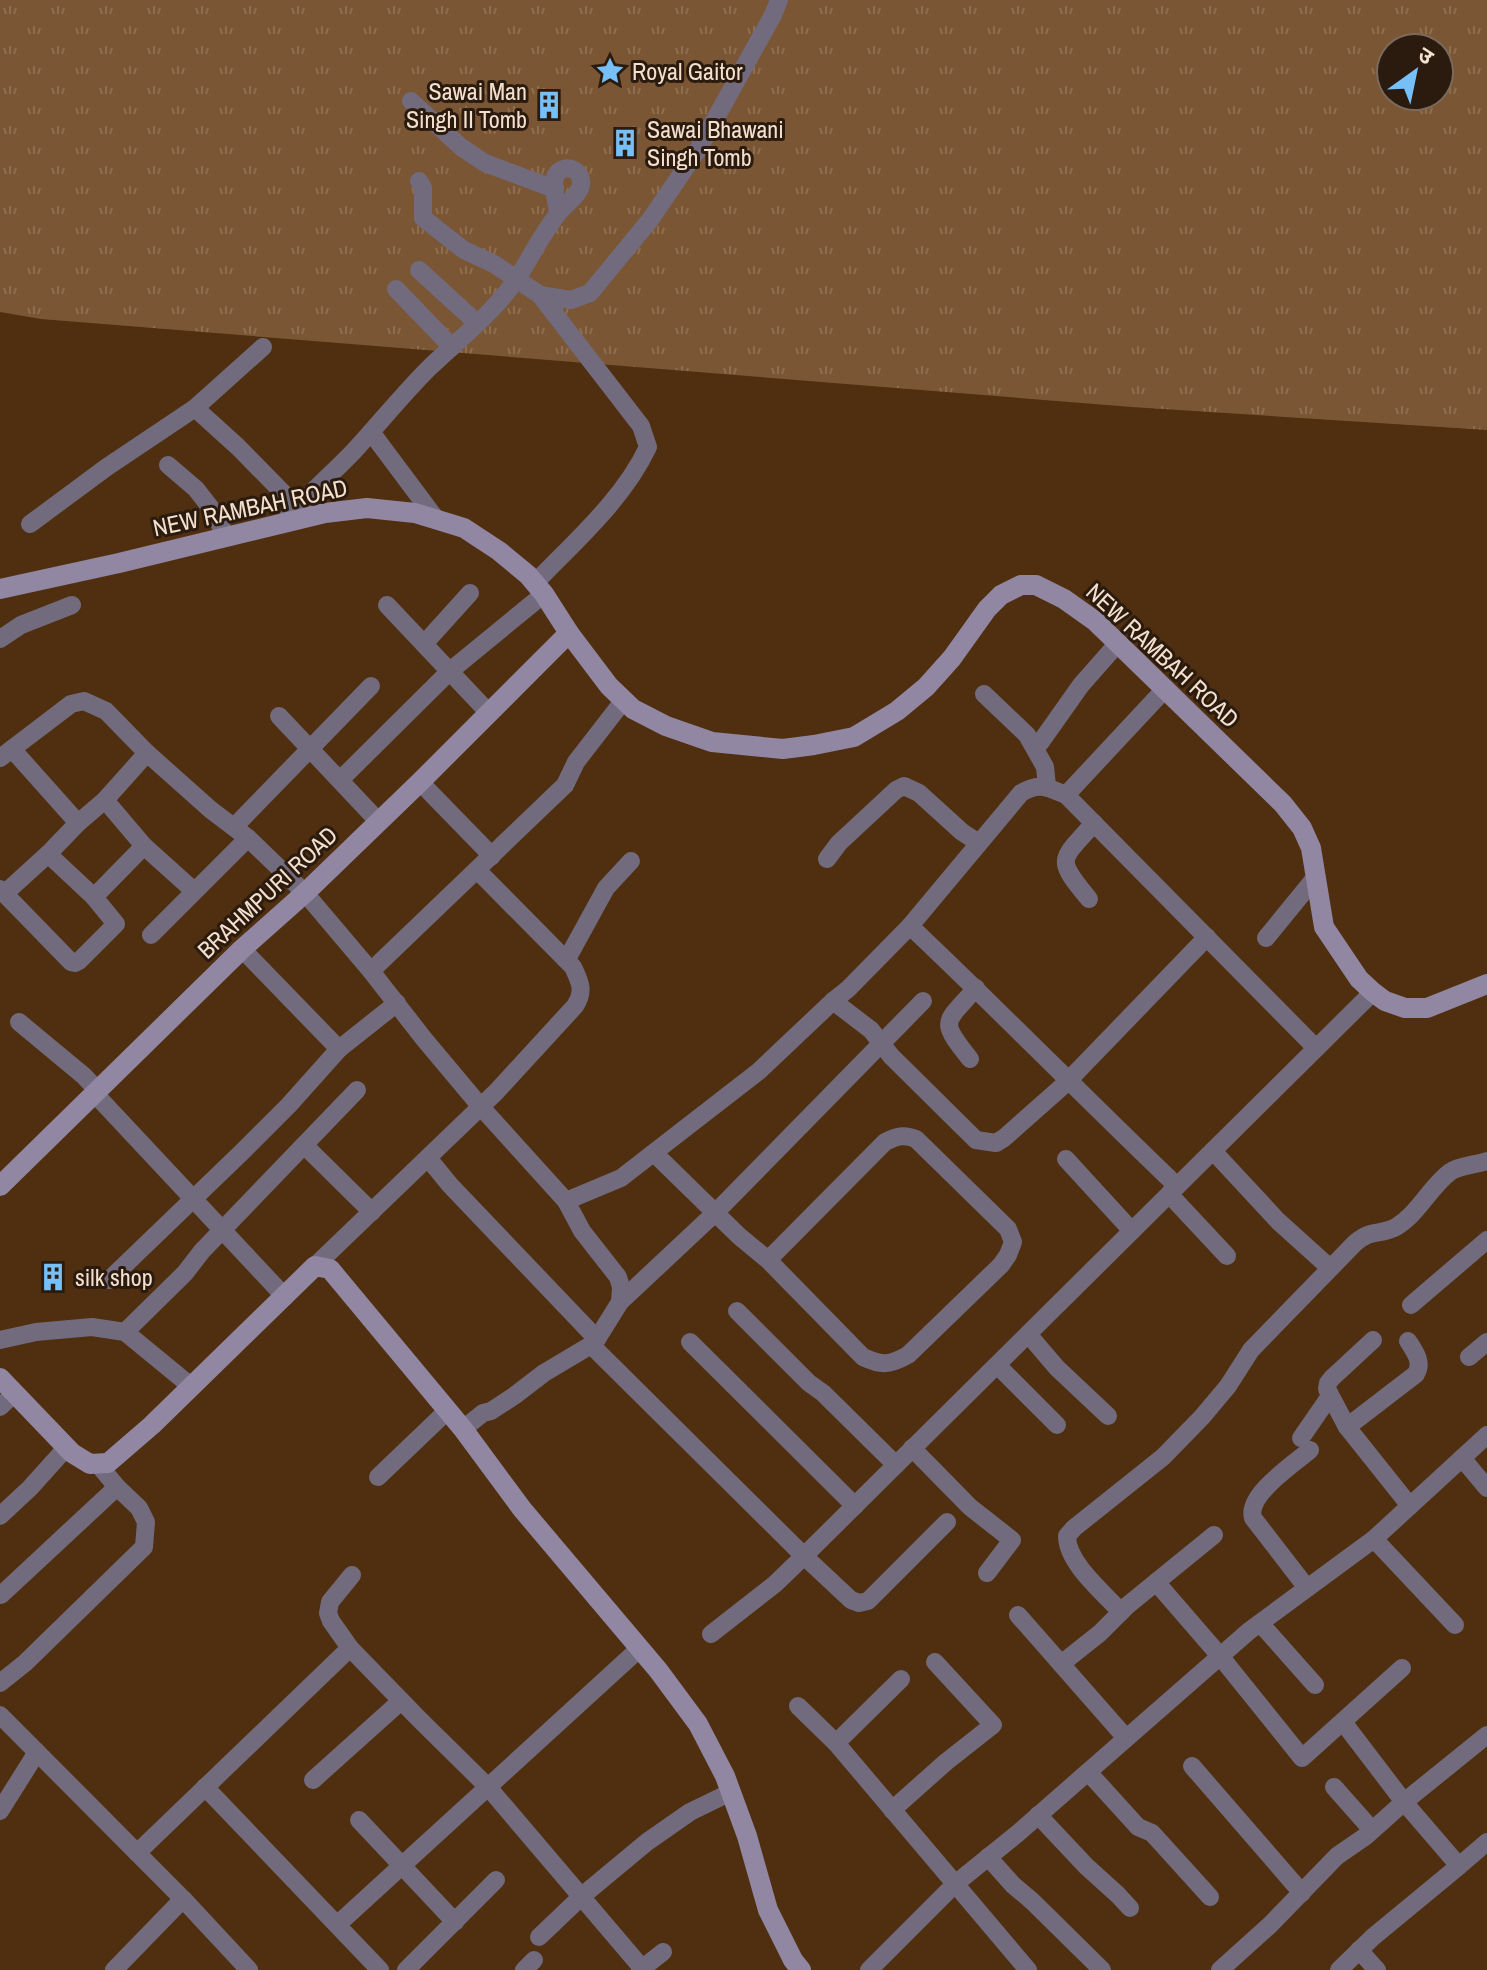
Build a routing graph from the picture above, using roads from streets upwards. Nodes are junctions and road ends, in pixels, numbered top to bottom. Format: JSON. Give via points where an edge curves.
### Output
{"nodes":[{"id":1,"x":779,"y":0,"type":"edge"},
{"id":2,"x":411,"y":101,"type":"dead end"},
{"id":3,"x":419,"y":181,"type":"dead end"},
{"id":4,"x":555,"y":189,"type":"junction"},
{"id":5,"x":558,"y":213,"type":"junction"},
{"id":6,"x":419,"y":270,"type":"dead end"},
{"id":7,"x":517,"y":279,"type":"junction"},
{"id":8,"x":396,"y":289,"type":"dead end"},
{"id":9,"x":540,"y":295,"type":"junction"},
{"id":10,"x":477,"y":323,"type":"junction"},
{"id":11,"x":263,"y":347,"type":"dead end"},
{"id":12,"x":452,"y":347,"type":"junction"},
{"id":13,"x":195,"y":408,"type":"junction"},
{"id":14,"x":371,"y":432,"type":"junction"},
{"id":15,"x":168,"y":465,"type":"dead end"},
{"id":16,"x":291,"y":514,"type":"junction"},
{"id":17,"x":436,"y":519,"type":"junction"},
{"id":18,"x":30,"y":524,"type":"dead end"},
{"id":19,"x":227,"y":537,"type":"junction"},
{"id":20,"x":0,"y":589,"type":"edge"},
{"id":21,"x":540,"y":589,"type":"junction"},
{"id":22,"x":470,"y":593,"type":"dead end"},
{"id":23,"x":72,"y":605,"type":"dead end"},
{"id":24,"x":387,"y":605,"type":"dead end"},
{"id":25,"x":569,"y":633,"type":"junction"},
{"id":26,"x":0,"y":639,"type":"edge"},
{"id":27,"x":1118,"y":643,"type":"junction"},
{"id":28,"x":424,"y":644,"type":"junction"},
{"id":29,"x":450,"y":671,"type":"junction"},
{"id":30,"x":371,"y":686,"type":"dead end"},
{"id":31,"x":1165,"y":689,"type":"junction"},
{"id":32,"x":984,"y":694,"type":"dead end"},
{"id":33,"x":624,"y":700,"type":"junction"},
{"id":34,"x":489,"y":713,"type":"junction"},
{"id":35,"x":279,"y":716,"type":"dead end"},
{"id":36,"x":1040,"y":743,"type":"dead end"},
{"id":37,"x":310,"y":749,"type":"junction"},
{"id":38,"x":147,"y":753,"type":"junction"},
{"id":39,"x":6,"y":754,"type":"edge"},
{"id":40,"x":340,"y":780,"type":"junction"},
{"id":41,"x":420,"y":782,"type":"junction"},
{"id":42,"x":1047,"y":786,"type":"junction"},
{"id":43,"x":1066,"y":795,"type":"junction"},
{"id":44,"x":105,"y":800,"type":"junction"},
{"id":45,"x":379,"y":822,"type":"junction"},
{"id":46,"x":78,"y":823,"type":"junction"},
{"id":47,"x":1094,"y":823,"type":"junction"},
{"id":48,"x":241,"y":832,"type":"junction"},
{"id":49,"x":979,"y":843,"type":"junction"},
{"id":50,"x":144,"y":846,"type":"junction"},
{"id":51,"x":48,"y":854,"type":"junction"},
{"id":52,"x":492,"y":856,"type":"junction"},
{"id":53,"x":827,"y":859,"type":"dead end"},
{"id":54,"x":631,"y":861,"type":"dead end"},
{"id":55,"x":477,"y":870,"type":"junction"},
{"id":56,"x":1315,"y":878,"type":"junction"},
{"id":57,"x":194,"y":891,"type":"junction"},
{"id":58,"x":2,"y":892,"type":"edge"},
{"id":59,"x":305,"y":893,"type":"junction"},
{"id":60,"x":94,"y":897,"type":"junction"},
{"id":61,"x":1089,"y":899,"type":"dead end"},
{"id":62,"x":910,"y":926,"type":"junction"},
{"id":63,"x":151,"y":935,"type":"dead end"},
{"id":64,"x":1207,"y":937,"type":"junction"},
{"id":65,"x":1266,"y":938,"type":"dead end"},
{"id":66,"x":242,"y":949,"type":"junction"},
{"id":67,"x":567,"y":959,"type":"junction"},
{"id":68,"x":371,"y":971,"type":"junction"},
{"id":69,"x":1487,"y":984,"type":"edge"},
{"id":70,"x":976,"y":988,"type":"junction"},
{"id":71,"x":1373,"y":992,"type":"junction"},
{"id":72,"x":833,"y":1001,"type":"junction"},
{"id":73,"x":923,"y":1001,"type":"dead end"},
{"id":74,"x":397,"y":1003,"type":"junction"},
{"id":75,"x":19,"y":1022,"type":"dead end"},
{"id":76,"x":883,"y":1045,"type":"junction"},
{"id":77,"x":1316,"y":1048,"type":"junction"},
{"id":78,"x":339,"y":1049,"type":"junction"},
{"id":79,"x":970,"y":1059,"type":"dead end"},
{"id":80,"x":1067,"y":1081,"type":"junction"},
{"id":81,"x":357,"y":1090,"type":"dead end"},
{"id":82,"x":97,"y":1093,"type":"junction"},
{"id":83,"x":481,"y":1107,"type":"junction"},
{"id":84,"x":304,"y":1145,"type":"junction"},
{"id":85,"x":1213,"y":1151,"type":"junction"},
{"id":86,"x":654,"y":1153,"type":"junction"},
{"id":87,"x":428,"y":1158,"type":"junction"},
{"id":88,"x":1066,"y":1159,"type":"dead end"},
{"id":89,"x":1487,"y":1161,"type":"edge"},
{"id":90,"x":0,"y":1186,"type":"edge"},
{"id":91,"x":1173,"y":1190,"type":"junction"},
{"id":92,"x":193,"y":1201,"type":"junction"},
{"id":93,"x":566,"y":1201,"type":"junction"},
{"id":94,"x":372,"y":1212,"type":"junction"},
{"id":95,"x":715,"y":1213,"type":"junction"},
{"id":96,"x":223,"y":1229,"type":"junction"},
{"id":97,"x":1132,"y":1231,"type":"junction"},
{"id":98,"x":1487,"y":1240,"type":"edge"},
{"id":99,"x":1227,"y":1256,"type":"dead end"},
{"id":100,"x":768,"y":1260,"type":"junction"},
{"id":101,"x":315,"y":1266,"type":"junction"},
{"id":102,"x":1330,"y":1268,"type":"junction"},
{"id":103,"x":109,"y":1280,"type":"dead end"},
{"id":104,"x":285,"y":1297,"type":"junction"},
{"id":105,"x":620,"y":1302,"type":"junction"},
{"id":106,"x":1411,"y":1305,"type":"dead end"},
{"id":107,"x":737,"y":1311,"type":"dead end"},
{"id":108,"x":125,"y":1332,"type":"junction"},
{"id":109,"x":1028,"y":1334,"type":"junction"},
{"id":110,"x":0,"y":1340,"type":"edge"},
{"id":111,"x":1373,"y":1340,"type":"dead end"},
{"id":112,"x":1408,"y":1341,"type":"dead end"},
{"id":113,"x":594,"y":1342,"type":"junction"},
{"id":114,"x":690,"y":1342,"type":"dead end"},
{"id":115,"x":997,"y":1365,"type":"junction"},
{"id":116,"x":0,"y":1378,"type":"edge"},
{"id":117,"x":192,"y":1387,"type":"junction"},
{"id":118,"x":1330,"y":1396,"type":"junction"},
{"id":119,"x":7,"y":1401,"type":"edge"},
{"id":120,"x":447,"y":1411,"type":"junction"},
{"id":121,"x":1108,"y":1416,"type":"dead end"},
{"id":122,"x":1057,"y":1425,"type":"dead end"},
{"id":123,"x":1347,"y":1427,"type":"junction"},
{"id":124,"x":463,"y":1429,"type":"junction"},
{"id":125,"x":1487,"y":1435,"type":"edge"},
{"id":126,"x":66,"y":1448,"type":"junction"},
{"id":127,"x":912,"y":1448,"type":"junction"},
{"id":128,"x":1462,"y":1458,"type":"junction"},
{"id":129,"x":97,"y":1463,"type":"junction"},
{"id":130,"x":896,"y":1465,"type":"junction"},
{"id":131,"x":378,"y":1477,"type":"dead end"},
{"id":132,"x":117,"y":1487,"type":"junction"},
{"id":133,"x":1487,"y":1488,"type":"edge"},
{"id":134,"x":855,"y":1506,"type":"junction"},
{"id":135,"x":1410,"y":1506,"type":"junction"},
{"id":136,"x":0,"y":1516,"type":"edge"},
{"id":137,"x":947,"y":1522,"type":"dead end"},
{"id":138,"x":1214,"y":1535,"type":"dead end"},
{"id":139,"x":1374,"y":1539,"type":"junction"},
{"id":140,"x":804,"y":1556,"type":"junction"},
{"id":141,"x":987,"y":1573,"type":"dead end"},
{"id":142,"x":352,"y":1575,"type":"dead end"},
{"id":143,"x":1156,"y":1582,"type":"junction"},
{"id":144,"x":1307,"y":1588,"type":"junction"},
{"id":145,"x":1,"y":1595,"type":"edge"},
{"id":146,"x":1121,"y":1612,"type":"junction"},
{"id":147,"x":1018,"y":1615,"type":"dead end"},
{"id":148,"x":1260,"y":1623,"type":"junction"},
{"id":149,"x":1455,"y":1625,"type":"dead end"},
{"id":150,"x":711,"y":1634,"type":"dead end"},
{"id":151,"x":350,"y":1648,"type":"junction"},
{"id":152,"x":640,"y":1648,"type":"junction"},
{"id":153,"x":1220,"y":1656,"type":"junction"},
{"id":154,"x":935,"y":1662,"type":"dead end"},
{"id":155,"x":1061,"y":1664,"type":"junction"},
{"id":156,"x":1402,"y":1668,"type":"dead end"},
{"id":157,"x":901,"y":1679,"type":"dead end"},
{"id":158,"x":0,"y":1683,"type":"edge"},
{"id":159,"x":1315,"y":1685,"type":"dead end"},
{"id":160,"x":401,"y":1701,"type":"junction"},
{"id":161,"x":798,"y":1706,"type":"dead end"},
{"id":162,"x":0,"y":1715,"type":"edge"},
{"id":163,"x":1343,"y":1722,"type":"junction"},
{"id":164,"x":1487,"y":1735,"type":"edge"},
{"id":165,"x":1126,"y":1738,"type":"junction"},
{"id":166,"x":836,"y":1743,"type":"junction"},
{"id":167,"x":37,"y":1752,"type":"junction"},
{"id":168,"x":1192,"y":1766,"type":"dead end"},
{"id":169,"x":1088,"y":1772,"type":"junction"},
{"id":170,"x":313,"y":1780,"type":"dead end"},
{"id":171,"x":205,"y":1787,"type":"junction"},
{"id":172,"x":488,"y":1787,"type":"junction"},
{"id":173,"x":1334,"y":1787,"type":"dead end"},
{"id":174,"x":731,"y":1792,"type":"junction"},
{"id":175,"x":1404,"y":1802,"type":"junction"},
{"id":176,"x":892,"y":1810,"type":"junction"},
{"id":177,"x":0,"y":1811,"type":"edge"},
{"id":178,"x":1038,"y":1815,"type":"junction"},
{"id":179,"x":359,"y":1820,"type":"dead end"},
{"id":180,"x":1372,"y":1830,"type":"junction"},
{"id":181,"x":1487,"y":1842,"type":"edge"},
{"id":182,"x":137,"y":1853,"type":"junction"},
{"id":183,"x":988,"y":1857,"type":"junction"},
{"id":184,"x":403,"y":1866,"type":"junction"},
{"id":185,"x":1459,"y":1866,"type":"junction"},
{"id":186,"x":496,"y":1880,"type":"dead end"},
{"id":187,"x":955,"y":1884,"type":"junction"},
{"id":188,"x":1302,"y":1893,"type":"junction"},
{"id":189,"x":582,"y":1896,"type":"junction"},
{"id":190,"x":1210,"y":1897,"type":"dead end"},
{"id":191,"x":183,"y":1899,"type":"junction"},
{"id":192,"x":1130,"y":1908,"type":"dead end"},
{"id":193,"x":455,"y":1922,"type":"junction"},
{"id":194,"x":337,"y":1925,"type":"junction"},
{"id":195,"x":539,"y":1937,"type":"dead end"},
{"id":196,"x":1359,"y":1950,"type":"junction"},
{"id":197,"x":663,"y":1952,"type":"dead end"},
{"id":198,"x":242,"y":1968,"type":"edge"},
{"id":199,"x":641,"y":1969,"type":"edge"},
{"id":200,"x":114,"y":1970,"type":"edge"},
{"id":201,"x":380,"y":1970,"type":"edge"},
{"id":202,"x":406,"y":1970,"type":"edge"},
{"id":203,"x":801,"y":1970,"type":"edge"},
{"id":204,"x":869,"y":1970,"type":"edge"},
{"id":205,"x":1028,"y":1970,"type":"edge"},
{"id":206,"x":1102,"y":1970,"type":"edge"},
{"id":207,"x":1220,"y":1970,"type":"edge"},
{"id":208,"x":1339,"y":1970,"type":"edge"},
{"id":209,"x":1377,"y":1970,"type":"edge"}],
"edges":[{"from":1,"to":9,"type":"street","via":[[699,148],[650,220],[590,293],[571,300]]},
{"from":2,"to":4,"type":"street","via":[[485,163]]},
{"from":3,"to":7,"type":"street","via":[[423,218],[464,250]]},
{"from":4,"to":5,"type":"street"},
{"from":4,"to":5,"type":"street","via":[[559,172],[572,168],[578,173],[580,189]]},
{"from":5,"to":7,"type":"street"},
{"from":6,"to":10,"type":"street"},
{"from":7,"to":9,"type":"street"},
{"from":7,"to":10,"type":"street"},
{"from":8,"to":12,"type":"street"},
{"from":9,"to":21,"type":"street","via":[[641,426],[648,447],[614,500]]},
{"from":10,"to":12,"type":"street"},
{"from":11,"to":13,"type":"street"},
{"from":12,"to":14,"type":"street"},
{"from":13,"to":16,"type":"street","via":[[238,447]]},
{"from":13,"to":18,"type":"street"},
{"from":14,"to":16,"type":"street"},
{"from":14,"to":17,"type":"street"},
{"from":15,"to":19,"type":"street","via":[[196,489]]},
{"from":16,"to":17,"type":"street","name":"NEW RAMBAH ROAD","via":[[367,508]]},
{"from":16,"to":19,"type":"street","name":"NEW RAMBAH ROAD"},
{"from":17,"to":21,"type":"street","name":"NEW RAMBAH ROAD","via":[[464,528],[499,551]]},
{"from":19,"to":20,"type":"street","name":"NEW RAMBAH ROAD"},
{"from":21,"to":25,"type":"street","name":"NEW RAMBAH ROAD"},
{"from":21,"to":29,"type":"street"},
{"from":22,"to":28,"type":"street"},
{"from":23,"to":26,"type":"street"},
{"from":24,"to":28,"type":"street"},
{"from":25,"to":33,"type":"street","name":"NEW RAMBAH ROAD"},
{"from":25,"to":34,"type":"street","name":"BRAHMPURI ROAD"},
{"from":27,"to":31,"type":"street","name":"NEW RAMBAH ROAD"},
{"from":27,"to":33,"type":"street","name":"NEW RAMBAH ROAD","via":[[1064,599],[1036,585],[1021,585],[987,609],[926,687],[854,737],[783,749],[712,742],[666,726]]},
{"from":27,"to":36,"type":"street"},
{"from":28,"to":29,"type":"street"},
{"from":29,"to":34,"type":"street"},
{"from":29,"to":40,"type":"street"},
{"from":30,"to":37,"type":"street"},
{"from":31,"to":43,"type":"street"},
{"from":31,"to":56,"type":"street","name":"NEW RAMBAH ROAD","via":[[1283,804],[1311,848]]},
{"from":32,"to":42,"type":"street","via":[[1027,735],[1045,767]]},
{"from":33,"to":52,"type":"street","via":[[576,762],[565,785]]},
{"from":34,"to":41,"type":"street","name":"BRAHMPURI ROAD"},
{"from":35,"to":37,"type":"street"},
{"from":37,"to":40,"type":"street"},
{"from":37,"to":48,"type":"street"},
{"from":38,"to":39,"type":"street","via":[[106,711],[84,701],[71,704]]},
{"from":38,"to":44,"type":"street"},
{"from":38,"to":48,"type":"street"},
{"from":39,"to":46,"type":"street"},
{"from":40,"to":45,"type":"street"},
{"from":41,"to":45,"type":"street","name":"BRAHMPURI ROAD"},
{"from":41,"to":52,"type":"street"},
{"from":42,"to":43,"type":"street"},
{"from":42,"to":49,"type":"street","via":[[1021,793]]},
{"from":43,"to":47,"type":"street"},
{"from":44,"to":46,"type":"street"},
{"from":44,"to":50,"type":"street"},
{"from":45,"to":59,"type":"street","name":"BRAHMPURI ROAD"},
{"from":46,"to":51,"type":"street"},
{"from":47,"to":61,"type":"street","via":[[1065,863]]},
{"from":47,"to":64,"type":"street"},
{"from":48,"to":57,"type":"street"},
{"from":48,"to":59,"type":"street"},
{"from":49,"to":53,"type":"street","via":[[904,786]]},
{"from":49,"to":62,"type":"street"},
{"from":50,"to":57,"type":"street"},
{"from":50,"to":60,"type":"street"},
{"from":51,"to":58,"type":"street"},
{"from":51,"to":60,"type":"street"},
{"from":52,"to":55,"type":"street"},
{"from":54,"to":67,"type":"street","via":[[606,888]]},
{"from":55,"to":67,"type":"street"},
{"from":55,"to":68,"type":"street"},
{"from":56,"to":65,"type":"street"},
{"from":56,"to":71,"type":"street","name":"NEW RAMBAH ROAD","via":[[1324,927]]},
{"from":57,"to":63,"type":"street"},
{"from":58,"to":60,"type":"street","via":[[75,963],[116,924]]},
{"from":59,"to":66,"type":"street","name":"BRAHMPURI ROAD"},
{"from":59,"to":68,"type":"street"},
{"from":62,"to":70,"type":"street"},
{"from":62,"to":72,"type":"street"},
{"from":64,"to":77,"type":"street"},
{"from":64,"to":80,"type":"street"},
{"from":66,"to":78,"type":"street"},
{"from":66,"to":82,"type":"street","name":"BRAHMPURI ROAD"},
{"from":67,"to":83,"type":"street","via":[[582,997]]},
{"from":68,"to":74,"type":"street"},
{"from":69,"to":71,"type":"street","name":"NEW RAMBAH ROAD","via":[[1427,1008],[1405,1008]]},
{"from":70,"to":79,"type":"street","via":[[948,1027]]},
{"from":70,"to":80,"type":"street"},
{"from":71,"to":77,"type":"street"},
{"from":72,"to":76,"type":"street"},
{"from":72,"to":86,"type":"street","via":[[759,1071]]},
{"from":73,"to":76,"type":"street"},
{"from":74,"to":78,"type":"street"},
{"from":74,"to":83,"type":"street"},
{"from":75,"to":82,"type":"street"},
{"from":76,"to":80,"type":"street","via":[[976,1140],[986,1142],[1004,1138]]},
{"from":76,"to":95,"type":"street"},
{"from":77,"to":85,"type":"street"},
{"from":78,"to":92,"type":"street"},
{"from":80,"to":91,"type":"street"},
{"from":81,"to":84,"type":"street"},
{"from":82,"to":90,"type":"street","name":"BRAHMPURI ROAD"},
{"from":82,"to":92,"type":"street"},
{"from":83,"to":87,"type":"street"},
{"from":83,"to":93,"type":"street"},
{"from":84,"to":94,"type":"street"},
{"from":84,"to":96,"type":"street"},
{"from":85,"to":91,"type":"street"},
{"from":85,"to":102,"type":"street"},
{"from":86,"to":93,"type":"street","via":[[621,1178]]},
{"from":86,"to":95,"type":"street"},
{"from":87,"to":94,"type":"street"},
{"from":87,"to":113,"type":"street"},
{"from":88,"to":97,"type":"street"},
{"from":89,"to":102,"type":"street","via":[[1446,1175],[1403,1222],[1364,1235]]},
{"from":91,"to":97,"type":"street"},
{"from":91,"to":99,"type":"street"},
{"from":92,"to":96,"type":"street"},
{"from":92,"to":103,"type":"street"},
{"from":93,"to":105,"type":"street","via":[[618,1277]]},
{"from":94,"to":101,"type":"street"},
{"from":95,"to":100,"type":"street"},
{"from":95,"to":105,"type":"street"},
{"from":96,"to":104,"type":"street"},
{"from":96,"to":108,"type":"street"},
{"from":97,"to":109,"type":"street"},
{"from":98,"to":106,"type":"street"},
{"from":100,"to":100,"type":"street","via":[[885,1142],[908,1135],[1008,1229],[1013,1242],[1001,1265],[908,1355],[877,1364],[863,1357]]},
{"from":101,"to":104,"type":"street"},
{"from":101,"to":120,"type":"street","via":[[330,1269],[339,1278]]},
{"from":102,"to":146,"type":"street","via":[[1251,1350],[1228,1386],[1163,1457],[1067,1536],[1072,1558]]},
{"from":104,"to":117,"type":"street"},
{"from":105,"to":113,"type":"street"},
{"from":107,"to":130,"type":"street"},
{"from":108,"to":110,"type":"street","via":[[92,1327]]},
{"from":108,"to":117,"type":"street"},
{"from":109,"to":115,"type":"street"},
{"from":109,"to":121,"type":"street"},
{"from":111,"to":118,"type":"street","via":[[1328,1383]]},
{"from":112,"to":123,"type":"street","via":[[1419,1361],[1416,1374]]},
{"from":113,"to":124,"type":"street"},
{"from":113,"to":140,"type":"street"},
{"from":114,"to":134,"type":"street"},
{"from":115,"to":122,"type":"street"},
{"from":115,"to":127,"type":"street"},
{"from":116,"to":119,"type":"street"},
{"from":117,"to":129,"type":"street","via":[[108,1463]]},
{"from":118,"to":123,"type":"street"},
{"from":118,"to":144,"type":"street","via":[[1306,1444],[1261,1492],[1251,1511]]},
{"from":119,"to":126,"type":"street"},
{"from":120,"to":124,"type":"street"},
{"from":120,"to":131,"type":"street"},
{"from":123,"to":135,"type":"street"},
{"from":124,"to":152,"type":"street","via":[[522,1509]]},
{"from":125,"to":128,"type":"street"},
{"from":126,"to":129,"type":"street"},
{"from":126,"to":136,"type":"street"},
{"from":127,"to":130,"type":"street"},
{"from":127,"to":141,"type":"street","via":[[970,1507],[1012,1540]]},
{"from":128,"to":133,"type":"street"},
{"from":128,"to":135,"type":"street"},
{"from":129,"to":132,"type":"street"},
{"from":130,"to":134,"type":"street"},
{"from":132,"to":145,"type":"street"},
{"from":132,"to":158,"type":"street","via":[[146,1522],[144,1547]]},
{"from":134,"to":140,"type":"street"},
{"from":135,"to":139,"type":"street"},
{"from":137,"to":140,"type":"street","via":[[868,1601],[851,1600]]},
{"from":138,"to":143,"type":"street"},
{"from":139,"to":144,"type":"street"},
{"from":139,"to":149,"type":"street"},
{"from":140,"to":150,"type":"street"},
{"from":142,"to":151,"type":"street","via":[[330,1602],[328,1613]]},
{"from":143,"to":146,"type":"street"},
{"from":143,"to":153,"type":"street"},
{"from":144,"to":148,"type":"street"},
{"from":146,"to":155,"type":"street"},
{"from":147,"to":155,"type":"street"},
{"from":148,"to":153,"type":"street"},
{"from":148,"to":159,"type":"street"},
{"from":151,"to":160,"type":"street"},
{"from":151,"to":171,"type":"street"},
{"from":152,"to":172,"type":"street"},
{"from":152,"to":174,"type":"street","via":[[698,1724]]},
{"from":153,"to":163,"type":"street","via":[[1302,1758]]},
{"from":153,"to":165,"type":"street"},
{"from":154,"to":176,"type":"street","via":[[993,1725]]},
{"from":155,"to":165,"type":"street"},
{"from":156,"to":163,"type":"street"},
{"from":157,"to":166,"type":"street"},
{"from":160,"to":170,"type":"street"},
{"from":160,"to":172,"type":"street"},
{"from":161,"to":166,"type":"street"},
{"from":162,"to":167,"type":"street"},
{"from":163,"to":175,"type":"street"},
{"from":164,"to":175,"type":"street"},
{"from":165,"to":169,"type":"street"},
{"from":166,"to":176,"type":"street"},
{"from":167,"to":177,"type":"street"},
{"from":167,"to":182,"type":"street"},
{"from":168,"to":188,"type":"street"},
{"from":169,"to":178,"type":"street"},
{"from":169,"to":190,"type":"street"},
{"from":171,"to":182,"type":"street"},
{"from":171,"to":194,"type":"street"},
{"from":172,"to":184,"type":"street"},
{"from":172,"to":189,"type":"street"},
{"from":173,"to":180,"type":"street"},
{"from":174,"to":189,"type":"street","via":[[647,1842]]},
{"from":174,"to":203,"type":"street","via":[[768,1910]]},
{"from":175,"to":180,"type":"street"},
{"from":175,"to":185,"type":"street"},
{"from":176,"to":187,"type":"street"},
{"from":178,"to":183,"type":"street"},
{"from":178,"to":192,"type":"street"},
{"from":179,"to":184,"type":"street"},
{"from":180,"to":188,"type":"street","via":[[1337,1856]]},
{"from":181,"to":185,"type":"street"},
{"from":182,"to":191,"type":"street"},
{"from":183,"to":187,"type":"street"},
{"from":183,"to":206,"type":"street"},
{"from":184,"to":193,"type":"street"},
{"from":184,"to":194,"type":"street"},
{"from":185,"to":196,"type":"street"},
{"from":186,"to":193,"type":"street"},
{"from":187,"to":204,"type":"street"},
{"from":187,"to":205,"type":"street"},
{"from":188,"to":207,"type":"street"},
{"from":189,"to":195,"type":"street"},
{"from":189,"to":199,"type":"street"},
{"from":191,"to":198,"type":"street"},
{"from":191,"to":200,"type":"street"},
{"from":193,"to":202,"type":"street"},
{"from":194,"to":201,"type":"street"},
{"from":196,"to":208,"type":"street"},
{"from":196,"to":209,"type":"street"},
{"from":197,"to":199,"type":"street"}]}
